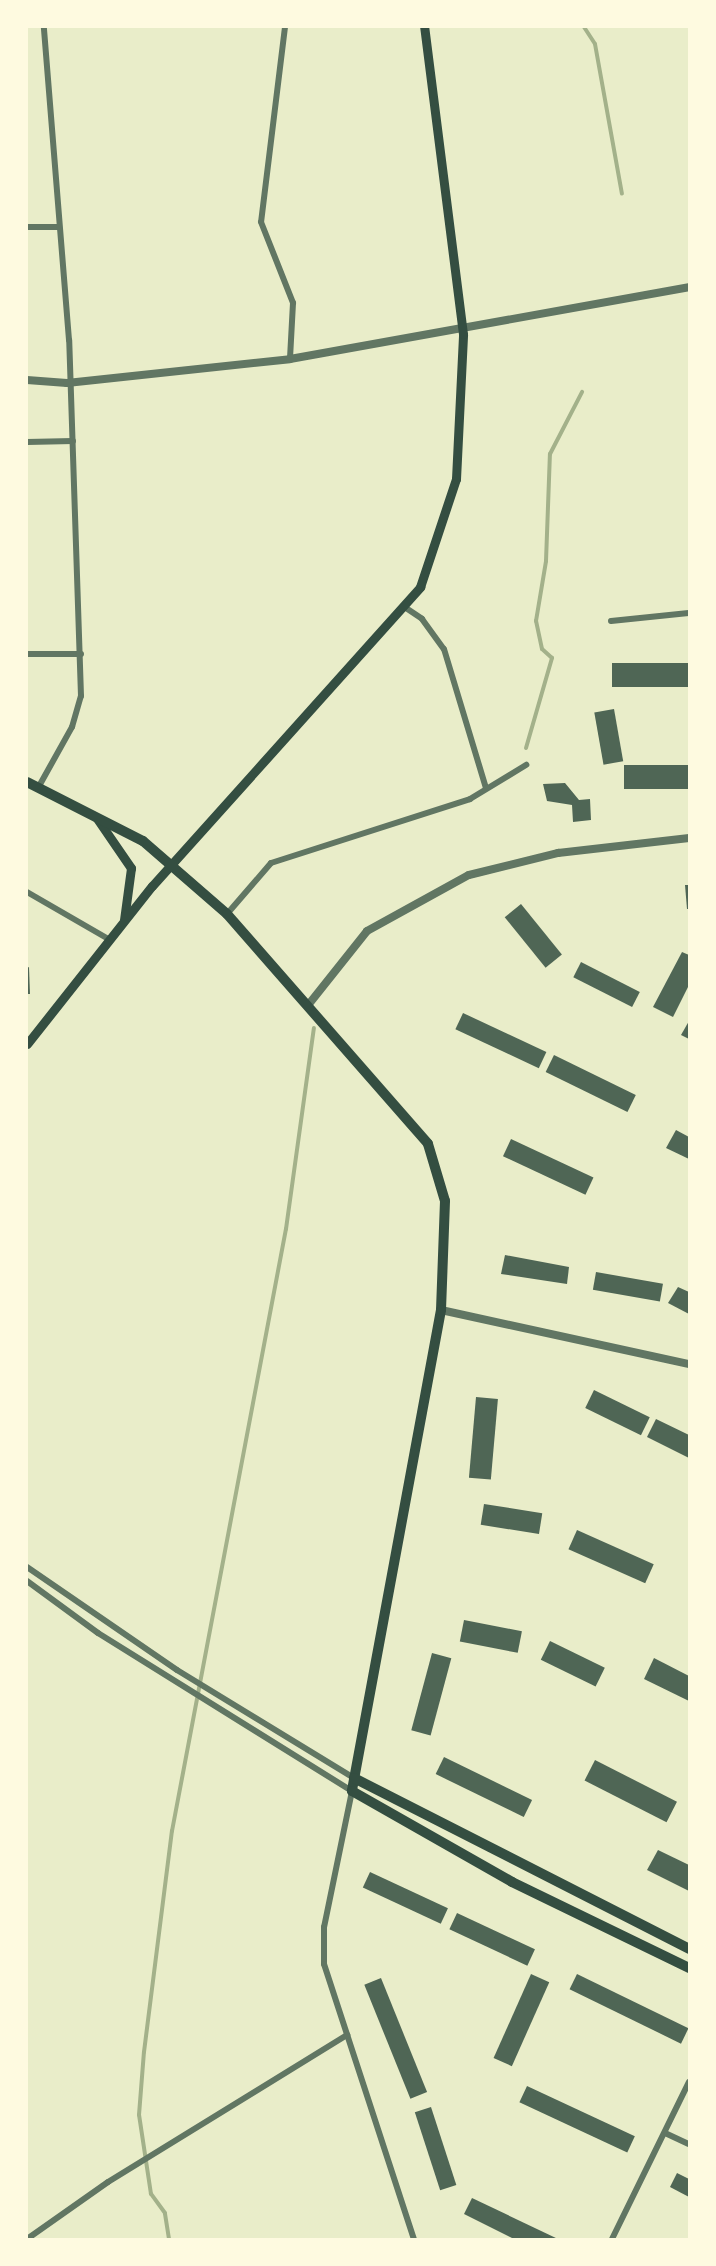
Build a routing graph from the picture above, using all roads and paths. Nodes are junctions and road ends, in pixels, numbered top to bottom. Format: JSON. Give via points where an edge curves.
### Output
{"nodes":[{"id":1,"x":44,"y":27,"type":"edge"},
{"id":2,"x":285,"y":27,"type":"edge"},
{"id":3,"x":424,"y":27,"type":"edge"},
{"id":4,"x":59,"y":227,"type":"junction"},
{"id":5,"x":27,"y":228,"type":"edge"},
{"id":6,"x":689,"y":287,"type":"edge"},
{"id":7,"x":462,"y":325,"type":"junction"},
{"id":8,"x":290,"y":359,"type":"junction"},
{"id":9,"x":27,"y":380,"type":"edge"},
{"id":10,"x":67,"y":383,"type":"junction"},
{"id":11,"x":73,"y":441,"type":"junction"},
{"id":12,"x":27,"y":442,"type":"edge"},
{"id":13,"x":403,"y":606,"type":"junction"},
{"id":14,"x":689,"y":613,"type":"edge"},
{"id":15,"x":611,"y":621,"type":"dead end"},
{"id":16,"x":27,"y":654,"type":"edge"},
{"id":17,"x":81,"y":654,"type":"junction"},
{"id":18,"x":526,"y":765,"type":"dead end"},
{"id":19,"x":27,"y":782,"type":"edge"},
{"id":20,"x":38,"y":788,"type":"junction"},
{"id":21,"x":486,"y":788,"type":"junction"},
{"id":22,"x":94,"y":815,"type":"junction"},
{"id":23,"x":689,"y":838,"type":"edge"},
{"id":24,"x":171,"y":866,"type":"junction"},
{"id":25,"x":27,"y":892,"type":"edge"},
{"id":26,"x":227,"y":914,"type":"junction"},
{"id":27,"x":124,"y":923,"type":"junction"},
{"id":28,"x":110,"y":940,"type":"junction"},
{"id":29,"x":309,"y":1004,"type":"junction"},
{"id":30,"x":27,"y":1044,"type":"edge"},
{"id":31,"x":441,"y":1310,"type":"junction"},
{"id":32,"x":689,"y":1364,"type":"edge"},
{"id":33,"x":27,"y":1567,"type":"edge"},
{"id":34,"x":27,"y":1581,"type":"edge"},
{"id":35,"x":354,"y":1778,"type":"junction"},
{"id":36,"x":352,"y":1791,"type":"junction"},
{"id":37,"x":689,"y":1949,"type":"edge"},
{"id":38,"x":689,"y":1968,"type":"edge"},
{"id":39,"x":346,"y":2034,"type":"junction"},
{"id":40,"x":689,"y":2082,"type":"edge"},
{"id":41,"x":664,"y":2133,"type":"junction"},
{"id":42,"x":689,"y":2144,"type":"edge"},
{"id":43,"x":27,"y":2239,"type":"edge"},
{"id":44,"x":414,"y":2239,"type":"edge"},
{"id":45,"x":612,"y":2239,"type":"edge"}],
"edges":[{"from":1,"to":4,"type":"street"},
{"from":2,"to":8,"type":"street","via":[[261,222],[266,245],[293,303]]},
{"from":3,"to":7,"type":"main road"},
{"from":4,"to":5,"type":"street"},
{"from":4,"to":10,"type":"street","via":[[69,339]]},
{"from":6,"to":7,"type":"street"},
{"from":7,"to":8,"type":"street"},
{"from":7,"to":13,"type":"main road","via":[[456,479],[420,587]]},
{"from":8,"to":10,"type":"street"},
{"from":9,"to":10,"type":"street"},
{"from":10,"to":11,"type":"street"},
{"from":11,"to":12,"type":"street"},
{"from":11,"to":17,"type":"street"},
{"from":13,"to":21,"type":"street","via":[[422,619],[444,649]]},
{"from":13,"to":24,"type":"main road"},
{"from":14,"to":15,"type":"street"},
{"from":16,"to":17,"type":"street"},
{"from":17,"to":20,"type":"street","via":[[81,696],[72,727]]},
{"from":18,"to":21,"type":"street"},
{"from":19,"to":20,"type":"main road"},
{"from":20,"to":22,"type":"main road"},
{"from":21,"to":26,"type":"street","via":[[470,799],[272,863]]},
{"from":22,"to":24,"type":"main road","via":[[143,841]]},
{"from":22,"to":27,"type":"main road","via":[[131,868]]},
{"from":23,"to":29,"type":"street","via":[[558,853],[470,875],[367,931]]},
{"from":24,"to":26,"type":"main road"},
{"from":24,"to":27,"type":"main road"},
{"from":25,"to":28,"type":"street"},
{"from":26,"to":29,"type":"main road"},
{"from":27,"to":28,"type":"main road"},
{"from":28,"to":30,"type":"main road"},
{"from":29,"to":31,"type":"main road","via":[[428,1144],[446,1201]]},
{"from":31,"to":32,"type":"street"},
{"from":31,"to":35,"type":"main road"},
{"from":33,"to":35,"type":"street","via":[[177,1670]]},
{"from":34,"to":36,"type":"street","via":[[171,1680]]},
{"from":35,"to":36,"type":"main road"},
{"from":35,"to":37,"type":"main road"},
{"from":36,"to":38,"type":"main road","via":[[512,1882]]},
{"from":36,"to":39,"type":"street","via":[[324,1927],[324,1964]]},
{"from":39,"to":43,"type":"street","via":[[129,2168]]},
{"from":39,"to":44,"type":"street","via":[[404,2195]]},
{"from":40,"to":41,"type":"street"},
{"from":41,"to":42,"type":"street"},
{"from":41,"to":45,"type":"street"}]}
